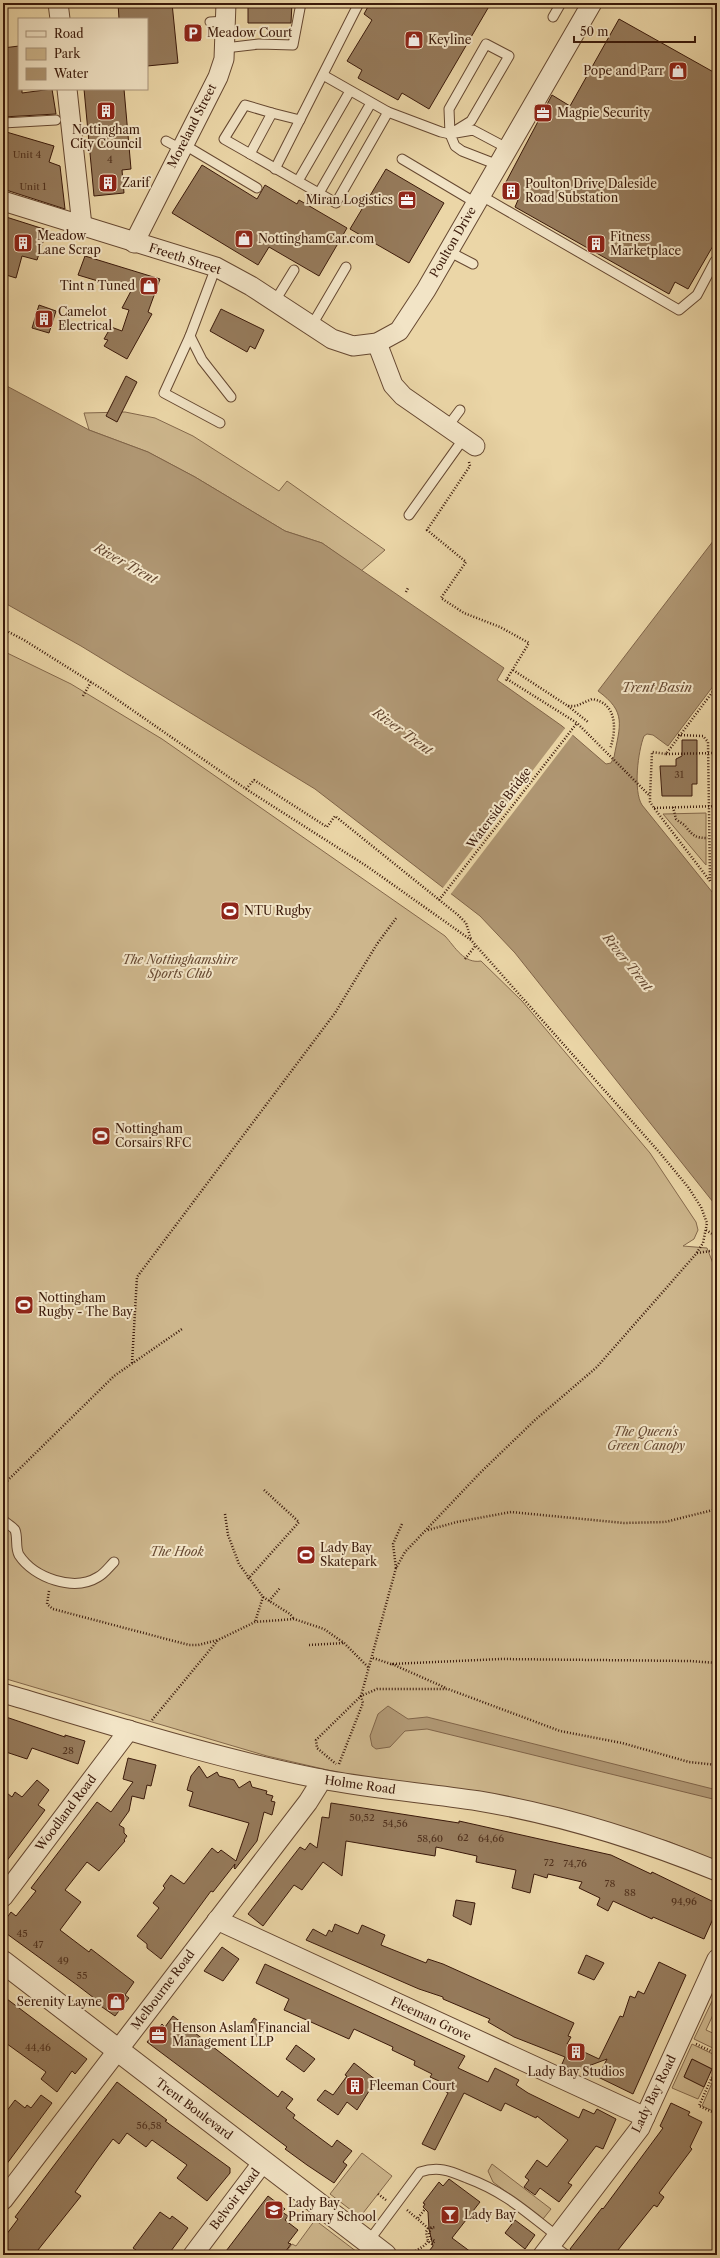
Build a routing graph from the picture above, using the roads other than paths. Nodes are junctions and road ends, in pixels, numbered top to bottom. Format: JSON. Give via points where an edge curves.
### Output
{"nodes":[{"id":1,"x":58,"y":3,"type":"edge"},
{"id":2,"x":301,"y":3,"type":"edge"},
{"id":3,"x":359,"y":3,"type":"edge"},
{"id":4,"x":560,"y":3,"type":"edge"},
{"id":5,"x":592,"y":3,"type":"edge"},
{"id":6,"x":221,"y":15,"type":"edge"},
{"id":7,"x":553,"y":17,"type":"dead end"},
{"id":8,"x":60,"y":18,"type":"edge"},
{"id":9,"x":225,"y":48,"type":"junction"},
{"id":10,"x":323,"y":75,"type":"junction"},
{"id":11,"x":67,"y":90,"type":"edge"},
{"id":12,"x":350,"y":91,"type":"junction"},
{"id":13,"x":372,"y":103,"type":"junction"},
{"id":14,"x":388,"y":112,"type":"junction"},
{"id":15,"x":272,"y":113,"type":"junction"},
{"id":16,"x":56,"y":120,"type":"dead end"},
{"id":17,"x":300,"y":120,"type":"junction"},
{"id":18,"x":3,"y":123,"type":"edge"},
{"id":19,"x":450,"y":134,"type":"junction"},
{"id":20,"x":177,"y":144,"type":"junction"},
{"id":21,"x":507,"y":148,"type":"junction"},
{"id":22,"x":250,"y":154,"type":"junction"},
{"id":23,"x":402,"y":159,"type":"dead end"},
{"id":24,"x":494,"y":163,"type":"junction"},
{"id":25,"x":275,"y":168,"type":"junction"},
{"id":26,"x":298,"y":181,"type":"junction"},
{"id":27,"x":257,"y":188,"type":"dead end"},
{"id":28,"x":319,"y":193,"type":"junction"},
{"id":29,"x":478,"y":199,"type":"junction"},
{"id":30,"x":3,"y":201,"type":"edge"},
{"id":31,"x":82,"y":226,"type":"junction"},
{"id":32,"x":134,"y":242,"type":"junction"},
{"id":33,"x":448,"y":251,"type":"junction"},
{"id":34,"x":716,"y":261,"type":"dead end"},
{"id":35,"x":473,"y":264,"type":"dead end"},
{"id":36,"x":216,"y":267,"type":"junction"},
{"id":37,"x":346,"y":267,"type":"dead end"},
{"id":38,"x":294,"y":270,"type":"dead end"},
{"id":39,"x":275,"y":301,"type":"junction"},
{"id":40,"x":312,"y":325,"type":"junction"},
{"id":41,"x":190,"y":336,"type":"junction"},
{"id":42,"x":378,"y":343,"type":"junction"},
{"id":43,"x":231,"y":397,"type":"dead end"},
{"id":44,"x":460,"y":410,"type":"dead end"},
{"id":45,"x":220,"y":423,"type":"dead end"},
{"id":46,"x":448,"y":426,"type":"junction"},
{"id":47,"x":472,"y":444,"type":"joint"},
{"id":48,"x":409,"y":515,"type":"dead end"},
{"id":49,"x":3,"y":1520,"type":"edge"},
{"id":50,"x":114,"y":1562,"type":"dead end"},
{"id":51,"x":3,"y":1693,"type":"edge"},
{"id":52,"x":135,"y":1732,"type":"junction"},
{"id":53,"x":332,"y":1775,"type":"junction"},
{"id":54,"x":717,"y":1871,"type":"edge"},
{"id":55,"x":3,"y":1897,"type":"edge"},
{"id":56,"x":217,"y":1920,"type":"junction"},
{"id":57,"x":717,"y":1959,"type":"edge"},
{"id":58,"x":3,"y":1962,"type":"edge"},
{"id":59,"x":118,"y":2050,"type":"junction"},
{"id":60,"x":645,"y":2117,"type":"junction"},
{"id":61,"x":263,"y":2162,"type":"junction"},
{"id":62,"x":3,"y":2200,"type":"edge"},
{"id":63,"x":554,"y":2248,"type":"edge"},
{"id":64,"x":377,"y":2249,"type":"edge"},
{"id":65,"x":193,"y":2255,"type":"edge"}],
"edges":[{"from":1,"to":8,"type":"street"},
{"from":2,"to":9,"type":"lane","via":[[293,45],[260,44]]},
{"from":3,"to":10,"type":"lane"},
{"from":4,"to":7,"type":"lane"},
{"from":5,"to":21,"type":"street","name":"Poulton Drive"},
{"from":6,"to":9,"type":"street","name":"Moreland Street"},
{"from":9,"to":20,"type":"street","name":"Moreland Street","via":[[218,77]]},
{"from":10,"to":12,"type":"lane"},
{"from":10,"to":17,"type":"lane"},
{"from":11,"to":31,"type":"street"},
{"from":12,"to":13,"type":"lane"},
{"from":12,"to":26,"type":"lane"},
{"from":13,"to":14,"type":"lane"},
{"from":13,"to":28,"type":"lane"},
{"from":14,"to":19,"type":"lane"},
{"from":14,"to":28,"type":"lane","via":[[336,203]]},
{"from":15,"to":17,"type":"lane"},
{"from":15,"to":22,"type":"lane"},
{"from":15,"to":22,"type":"lane","via":[[245,105],[224,139]]},
{"from":16,"to":18,"type":"lane"},
{"from":17,"to":25,"type":"lane"},
{"from":19,"to":19,"type":"lane","via":[[449,109],[486,44],[509,56],[471,121]]},
{"from":19,"to":21,"type":"lane","via":[[472,130]]},
{"from":19,"to":24,"type":"lane","via":[[455,146]]},
{"from":20,"to":27,"type":"lane"},
{"from":20,"to":32,"type":"street","name":"Moreland Street"},
{"from":21,"to":24,"type":"street","name":"Poulton Drive"},
{"from":22,"to":25,"type":"lane"},
{"from":23,"to":29,"type":"lane"},
{"from":24,"to":29,"type":"street","name":"Poulton Drive"},
{"from":25,"to":26,"type":"lane"},
{"from":26,"to":28,"type":"lane"},
{"from":29,"to":33,"type":"street","name":"Poulton Drive"},
{"from":29,"to":34,"type":"lane","via":[[679,310],[697,295]]},
{"from":30,"to":31,"type":"street","name":"Freeth Street"},
{"from":31,"to":32,"type":"street","name":"Freeth Street"},
{"from":32,"to":36,"type":"street","name":"Freeth Street"},
{"from":33,"to":35,"type":"lane"},
{"from":33,"to":42,"type":"street","name":"Poulton Drive","via":[[400,331]]},
{"from":36,"to":39,"type":"street","name":"Freeth Street"},
{"from":36,"to":41,"type":"lane"},
{"from":37,"to":40,"type":"lane"},
{"from":38,"to":39,"type":"lane"},
{"from":39,"to":40,"type":"street","name":"Freeth Street"},
{"from":40,"to":42,"type":"street","name":"Freeth Street","via":[[332,339],[353,346]]},
{"from":41,"to":43,"type":"lane","via":[[202,360]]},
{"from":41,"to":45,"type":"lane","via":[[164,393]]},
{"from":42,"to":46,"type":"street","via":[[392,385],[403,396]]},
{"from":44,"to":46,"type":"lane"},
{"from":46,"to":47,"type":"street"},
{"from":47,"to":48,"type":"lane"},
{"from":49,"to":50,"type":"lane","via":[[15,1530],[19,1554],[35,1571],[52,1579],[81,1583],[99,1577]]},
{"from":51,"to":52,"type":"street","name":"Holme Road"},
{"from":52,"to":53,"type":"street","name":"Holme Road"},
{"from":52,"to":55,"type":"street","name":"Woodland Road"},
{"from":53,"to":54,"type":"street","name":"Holme Road","via":[[549,1816],[664,1850]]},
{"from":53,"to":56,"type":"street","name":"Melbourne Road","via":[[318,1786]]},
{"from":56,"to":59,"type":"street","name":"Melbourne Road"},
{"from":56,"to":60,"type":"street","name":"Fleeman Grove"},
{"from":57,"to":60,"type":"street","name":"Lady Bay Road"},
{"from":58,"to":59,"type":"street","name":"Trent Boulevard"},
{"from":59,"to":61,"type":"street","name":"Trent Boulevard"},
{"from":59,"to":62,"type":"street","name":"Melbourne Road"},
{"from":60,"to":63,"type":"street","name":"Lady Bay Road","via":[[633,2138]]},
{"from":61,"to":64,"type":"street","name":"Trent Boulevard"},
{"from":61,"to":65,"type":"street","name":"Belvoir Road"},
{"from":63,"to":64,"type":"lane","via":[[514,2201],[492,2187],[444,2168],[420,2172],[397,2202]]}]}
